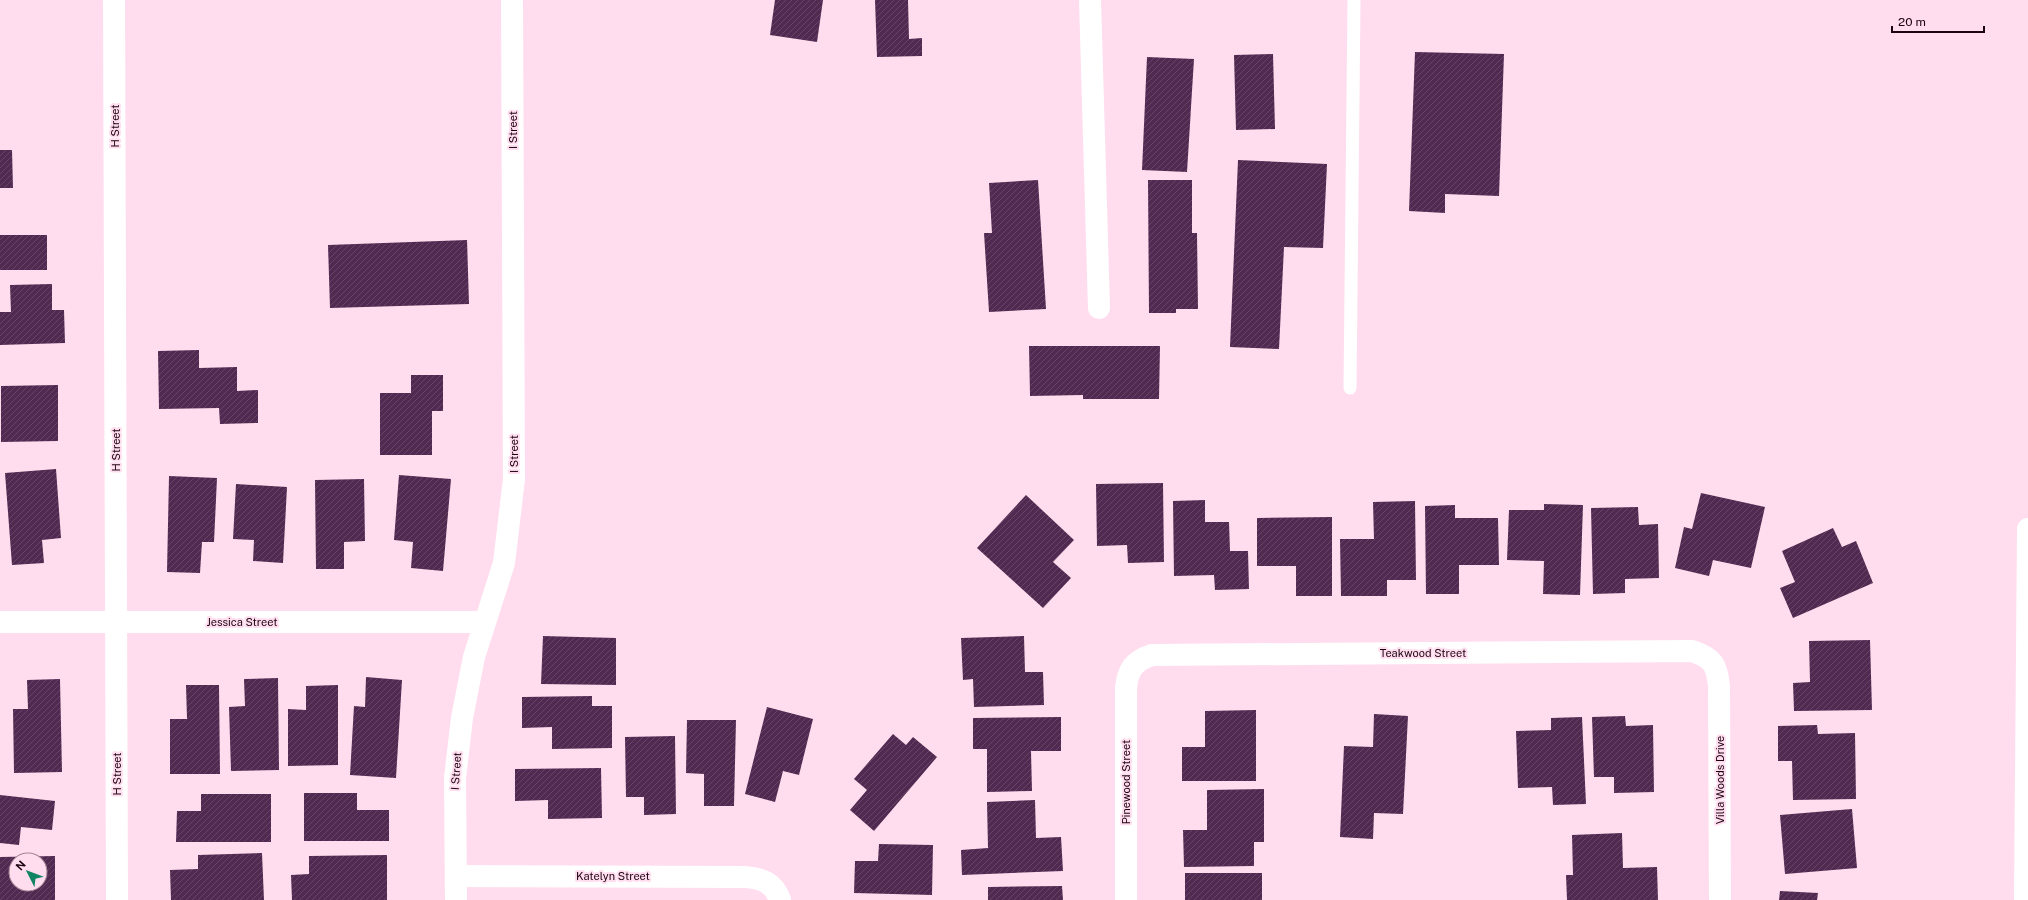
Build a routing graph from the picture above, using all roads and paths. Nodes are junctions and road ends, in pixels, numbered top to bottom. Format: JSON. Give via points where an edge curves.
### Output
{"nodes":[{"id":1,"x":114,"y":0,"type":"edge"},
{"id":2,"x":512,"y":0,"type":"edge"},
{"id":3,"x":1090,"y":0,"type":"edge"},
{"id":4,"x":1354,"y":0,"type":"edge"},
{"id":5,"x":1099,"y":308,"type":"dead end"},
{"id":6,"x":1350,"y":388,"type":"dead end"},
{"id":7,"x":2028,"y":529,"type":"edge"},
{"id":8,"x":0,"y":622,"type":"edge"},
{"id":9,"x":117,"y":622,"type":"junction"},
{"id":10,"x":484,"y":622,"type":"junction"},
{"id":11,"x":1713,"y":662,"type":"joint"},
{"id":12,"x":1132,"y":665,"type":"joint"},
{"id":13,"x":456,"y":876,"type":"junction"},
{"id":14,"x":775,"y":892,"type":"edge"},
{"id":15,"x":117,"y":900,"type":"edge"},
{"id":16,"x":456,"y":900,"type":"edge"},
{"id":17,"x":1126,"y":900,"type":"edge"},
{"id":18,"x":1720,"y":900,"type":"edge"},
{"id":19,"x":2025,"y":900,"type":"edge"}],
"edges":[{"from":1,"to":9,"type":"street","name":"H Street"},
{"from":2,"to":10,"type":"street","name":"I Street","via":[[514,479],[504,563]]},
{"from":3,"to":5,"type":"street"},
{"from":4,"to":6,"type":"lane"},
{"from":7,"to":19,"type":"street"},
{"from":8,"to":9,"type":"street","name":"Jessica Street"},
{"from":9,"to":10,"type":"street","name":"Jessica Street"},
{"from":9,"to":15,"type":"street","name":"H Street"},
{"from":10,"to":13,"type":"street","name":"I Street","via":[[467,688],[458,748],[455,778]]},
{"from":11,"to":12,"type":"street","name":"Teakwood Street","via":[[1704,655],[1684,651],[1152,655],[1141,658]]},
{"from":11,"to":18,"type":"street","name":"Villa Woods Drive","via":[[1720,686]]},
{"from":12,"to":17,"type":"street","name":"Pinewood Street","via":[[1127,675],[1126,688]]},
{"from":13,"to":14,"type":"street","name":"Katelyn Street","via":[[745,877],[758,878]]},
{"from":13,"to":16,"type":"street","name":"I Street"}]}
